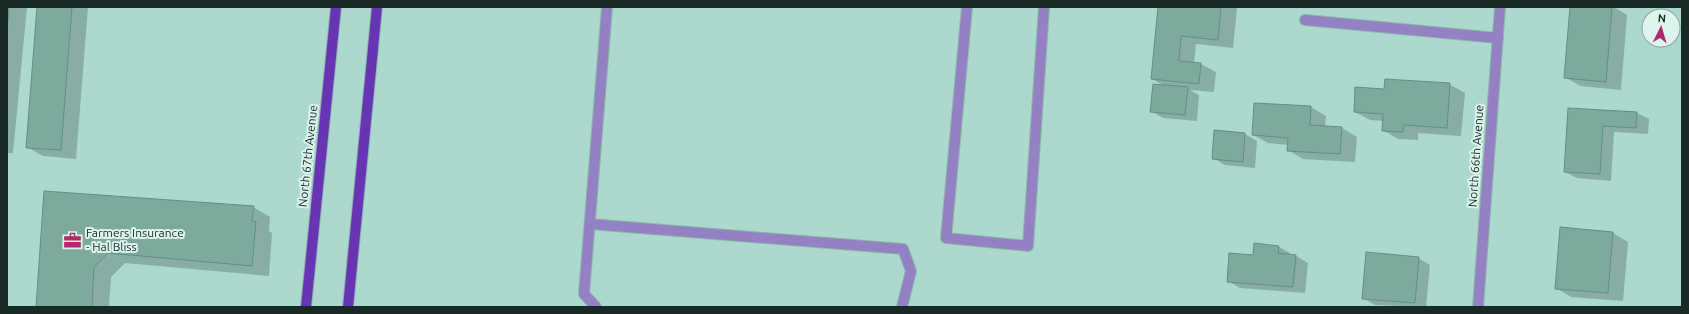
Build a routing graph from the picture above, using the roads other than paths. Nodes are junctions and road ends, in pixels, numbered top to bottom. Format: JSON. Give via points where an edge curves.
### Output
{"nodes":[{"id":1,"x":336,"y":7,"type":"edge"},
{"id":2,"x":377,"y":7,"type":"edge"},
{"id":3,"x":607,"y":7,"type":"edge"},
{"id":4,"x":967,"y":7,"type":"edge"},
{"id":5,"x":1044,"y":7,"type":"edge"},
{"id":6,"x":1500,"y":7,"type":"edge"},
{"id":7,"x":1305,"y":20,"type":"dead end"},
{"id":8,"x":1498,"y":38,"type":"junction"},
{"id":9,"x":590,"y":224,"type":"junction"},
{"id":10,"x":306,"y":307,"type":"edge"},
{"id":11,"x":348,"y":307,"type":"edge"},
{"id":12,"x":596,"y":307,"type":"edge"},
{"id":13,"x":902,"y":307,"type":"edge"},
{"id":14,"x":1478,"y":307,"type":"edge"}],
"edges":[{"from":1,"to":10,"type":"main road","name":"North 67th Avenue"},
{"from":2,"to":11,"type":"main road"},
{"from":3,"to":9,"type":"street"},
{"from":4,"to":5,"type":"street","via":[[946,238],[1028,246]]},
{"from":6,"to":8,"type":"street","name":"North 66th Avenue"},
{"from":7,"to":8,"type":"street"},
{"from":8,"to":14,"type":"street","name":"North 66th Avenue"},
{"from":9,"to":12,"type":"street","via":[[584,294]]},
{"from":9,"to":13,"type":"street","via":[[904,249],[911,271]]}]}
